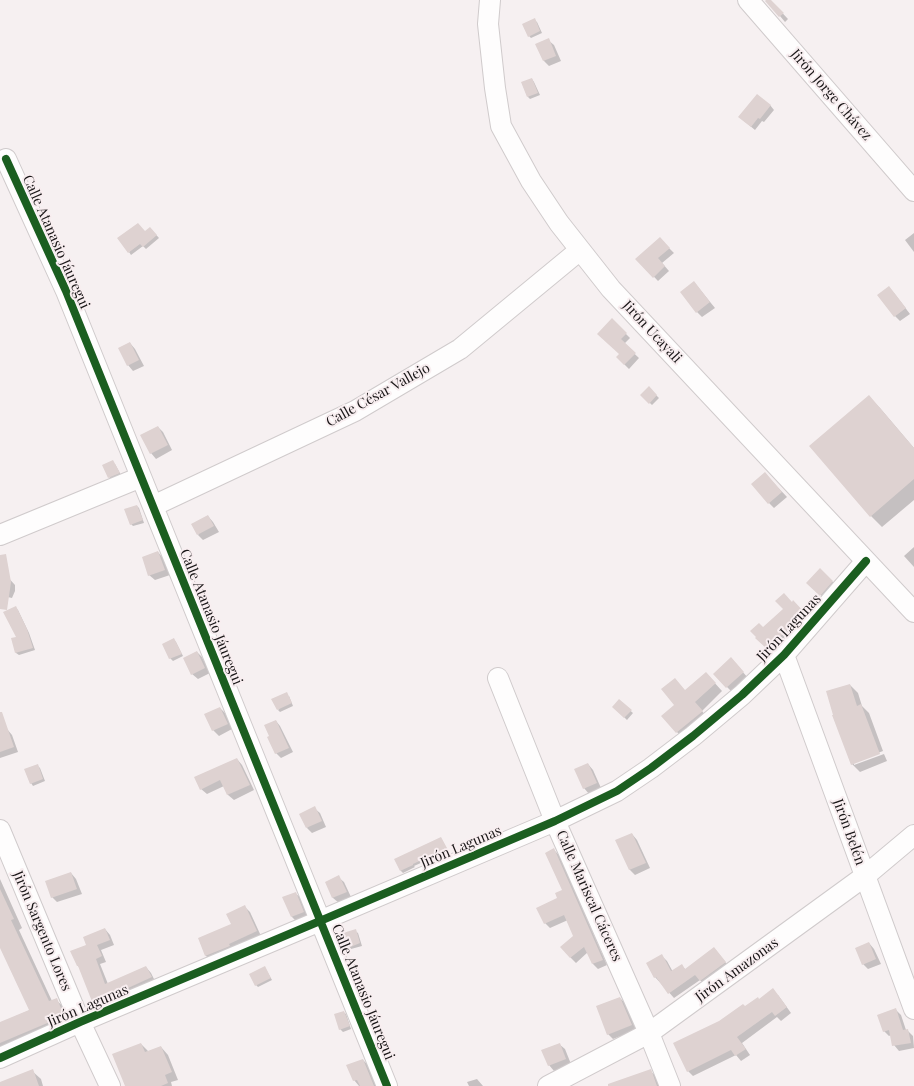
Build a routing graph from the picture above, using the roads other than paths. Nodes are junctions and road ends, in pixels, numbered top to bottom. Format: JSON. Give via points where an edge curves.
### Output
{"nodes":[{"id":1,"x":490,"y":0,"type":"edge"},
{"id":2,"x":748,"y":0,"type":"edge"},
{"id":3,"x":6,"y":159,"type":"dead end"},
{"id":4,"x":914,"y":190,"type":"edge"},
{"id":5,"x":580,"y":250,"type":"junction"},
{"id":6,"x":141,"y":477,"type":"junction"},
{"id":7,"x":153,"y":506,"type":"junction"},
{"id":8,"x":0,"y":535,"type":"edge"},
{"id":9,"x":866,"y":561,"type":"junction"},
{"id":10,"x":914,"y":612,"type":"edge"},
{"id":11,"x":784,"y":656,"type":"junction"},
{"id":12,"x":498,"y":678,"type":"dead end"},
{"id":13,"x":555,"y":820,"type":"junction"},
{"id":14,"x":0,"y":830,"type":"edge"},
{"id":15,"x":914,"y":835,"type":"edge"},
{"id":16,"x":865,"y":876,"type":"junction"},
{"id":17,"x":320,"y":921,"type":"junction"},
{"id":18,"x":914,"y":1009,"type":"edge"},
{"id":19,"x":80,"y":1022,"type":"junction"},
{"id":20,"x":649,"y":1034,"type":"junction"},
{"id":21,"x":0,"y":1058,"type":"edge"},
{"id":22,"x":110,"y":1086,"type":"edge"},
{"id":23,"x":387,"y":1086,"type":"edge"},
{"id":24,"x":548,"y":1086,"type":"edge"},
{"id":25,"x":670,"y":1086,"type":"edge"}],
"edges":[{"from":1,"to":5,"type":"street","name":"Jirón Ucayali","via":[[488,24],[501,126],[531,181]]},
{"from":2,"to":4,"type":"street","name":"Jirón Jorge Chávez"},
{"from":3,"to":6,"type":"street","name":"Calle Atanasio Jáuregui","via":[[66,291]]},
{"from":5,"to":7,"type":"street","name":"Calle César Vallejo","via":[[460,349],[355,411]]},
{"from":5,"to":9,"type":"street","name":"Jirón Ucayali","via":[[611,289]]},
{"from":6,"to":7,"type":"street","name":"Calle Atanasio Jáuregui"},
{"from":6,"to":8,"type":"street"},
{"from":7,"to":17,"type":"street","name":"Calle Atanasio Jáuregui"},
{"from":9,"to":10,"type":"street","name":"Jirón Ucayali"},
{"from":9,"to":11,"type":"street","name":"Jirón Lagunas"},
{"from":11,"to":13,"type":"street","name":"Jirón Lagunas","via":[[742,695],[651,768],[617,792]]},
{"from":11,"to":16,"type":"street","name":"Jirón Belén"},
{"from":12,"to":13,"type":"street","name":"Calle Mariscal Cáceres"},
{"from":13,"to":17,"type":"street","name":"Jirón Lagunas"},
{"from":13,"to":20,"type":"street","name":"Calle Mariscal Cáceres"},
{"from":14,"to":19,"type":"street","name":"Jirón Sargento Lores"},
{"from":15,"to":16,"type":"street","name":"Jirón Amazonas"},
{"from":16,"to":18,"type":"street","name":"Jirón Belén"},
{"from":16,"to":20,"type":"street","name":"Jirón Amazonas"},
{"from":17,"to":19,"type":"street","name":"Jirón Lagunas"},
{"from":17,"to":23,"type":"street","name":"Calle Atanasio Jáuregui"},
{"from":19,"to":21,"type":"street","name":"Jirón Lagunas"},
{"from":19,"to":22,"type":"street","name":"Jirón Sargento Lores"},
{"from":20,"to":24,"type":"street","name":"Jirón Amazonas"},
{"from":20,"to":25,"type":"street","name":"Calle Mariscal Cáceres"}]}
